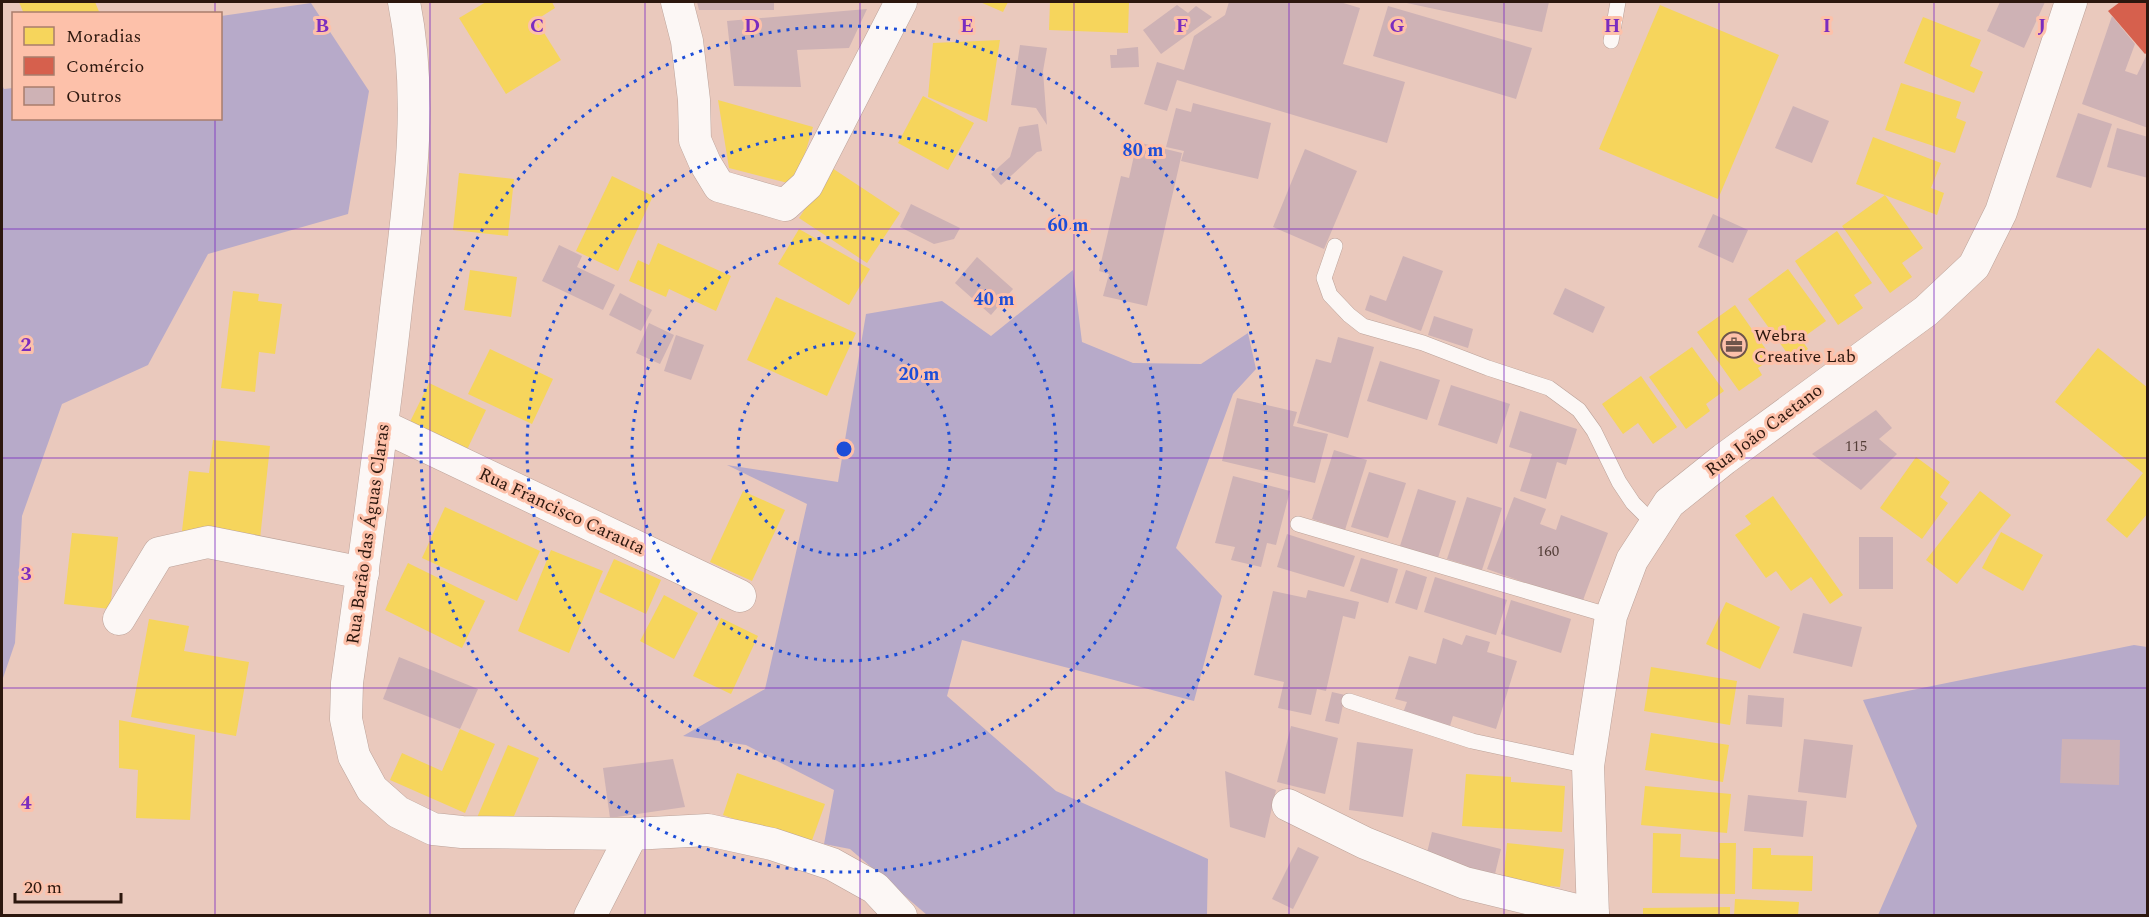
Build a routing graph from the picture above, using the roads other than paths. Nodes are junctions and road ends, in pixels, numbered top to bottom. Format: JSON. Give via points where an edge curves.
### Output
{"nodes":[{"id":1,"x":404,"y":2,"type":"edge"},
{"id":2,"x":677,"y":2,"type":"edge"},
{"id":3,"x":901,"y":2,"type":"edge"},
{"id":4,"x":1618,"y":2,"type":"edge"},
{"id":5,"x":2071,"y":2,"type":"edge"},
{"id":6,"x":1611,"y":41,"type":"dead end"},
{"id":7,"x":1335,"y":246,"type":"dead end"},
{"id":8,"x":383,"y":426,"type":"junction"},
{"id":9,"x":1298,"y":524,"type":"dead end"},
{"id":10,"x":1655,"y":525,"type":"junction"},
{"id":11,"x":363,"y":573,"type":"junction"},
{"id":12,"x":740,"y":596,"type":"dead end"},
{"id":13,"x":1611,"y":616,"type":"junction"},
{"id":14,"x":119,"y":619,"type":"dead end"},
{"id":15,"x":1349,"y":701,"type":"dead end"},
{"id":16,"x":1588,"y":766,"type":"junction"},
{"id":17,"x":1288,"y":805,"type":"dead end"},
{"id":18,"x":632,"y":834,"type":"junction"},
{"id":19,"x":590,"y":915,"type":"edge"},
{"id":20,"x":901,"y":915,"type":"edge"},
{"id":21,"x":1593,"y":915,"type":"edge"}],
"edges":[{"from":1,"to":8,"type":"street","name":"Rua Barão das Águas Claras","via":[[414,68],[412,163]]},
{"from":2,"to":3,"type":"street","via":[[687,41],[694,140],[705,163],[719,186],[785,205],[807,185]]},
{"from":4,"to":6,"type":"lane"},
{"from":5,"to":10,"type":"street","name":"Rua João Caetano","via":[[2001,212],[1974,266],[1926,311],[1669,503]]},
{"from":7,"to":10,"type":"lane","via":[[1324,278],[1330,295],[1348,315],[1363,326],[1549,388],[1579,410],[1619,482]]},
{"from":8,"to":11,"type":"street","name":"Rua Barão das Águas Claras"},
{"from":8,"to":12,"type":"street","name":"Rua Francisco Carauta"},
{"from":9,"to":13,"type":"lane"},
{"from":10,"to":13,"type":"street","name":"Rua João Caetano","via":[[1632,560]]},
{"from":11,"to":14,"type":"street","via":[[208,542],[159,553]]},
{"from":11,"to":18,"type":"street","name":"Rua Barão das Águas Claras","via":[[346,719],[354,756],[372,789],[398,812],[432,829]]},
{"from":13,"to":16,"type":"street","name":"Rua João Caetano"},
{"from":15,"to":16,"type":"lane","via":[[1472,741]]},
{"from":16,"to":21,"type":"street","name":"Rua João Caetano"},
{"from":17,"to":21,"type":"street","via":[[1365,843],[1465,883]]},
{"from":18,"to":19,"type":"street"},
{"from":18,"to":20,"type":"street","name":"Rua Barão das Águas Claras","via":[[708,830],[772,844],[832,864],[858,878]]}]}
